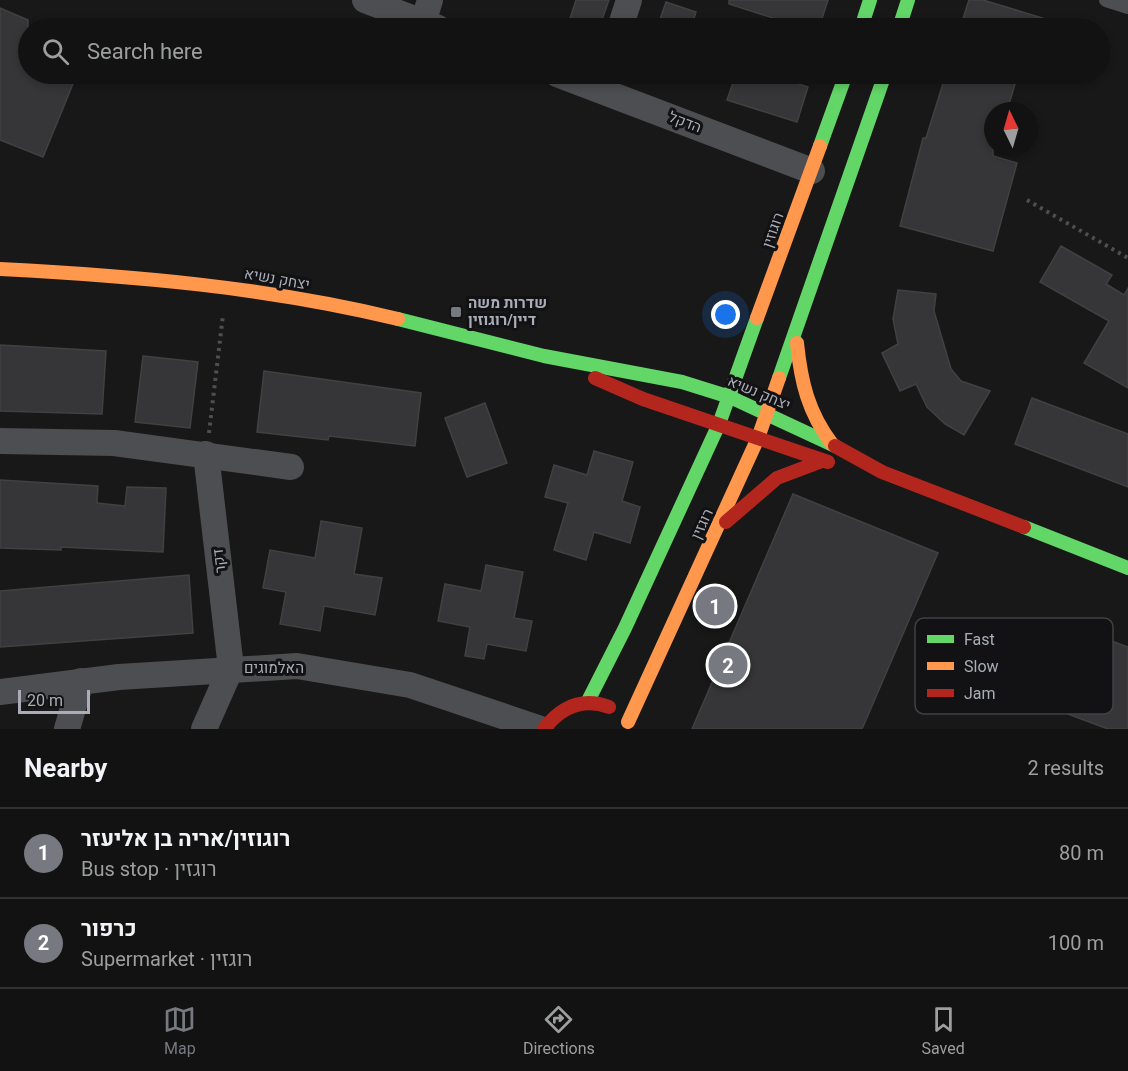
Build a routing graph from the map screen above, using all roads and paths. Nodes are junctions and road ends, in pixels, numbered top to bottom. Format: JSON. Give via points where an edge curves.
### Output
{"nodes":[{"id":1,"x":365,"y":0,"type":"edge"},
{"id":2,"x":629,"y":0,"type":"edge"},
{"id":3,"x":870,"y":0,"type":"edge"},
{"id":4,"x":908,"y":0,"type":"edge"},
{"id":5,"x":1106,"y":0,"type":"edge"},
{"id":6,"x":1128,"y":7,"type":"edge"},
{"id":7,"x":430,"y":17,"type":"edge"},
{"id":8,"x":623,"y":18,"type":"edge"},
{"id":9,"x":864,"y":18,"type":"edge"},
{"id":10,"x":902,"y":18,"type":"edge"},
{"id":11,"x":609,"y":84,"type":"edge"},
{"id":12,"x":842,"y":84,"type":"edge"},
{"id":13,"x":882,"y":84,"type":"edge"},
{"id":14,"x":812,"y":171,"type":"junction"},
{"id":15,"x":1027,"y":200,"type":"dead end"},
{"id":16,"x":1128,"y":258,"type":"edge"},
{"id":17,"x":0,"y":269,"type":"edge"},
{"id":18,"x":226,"y":288,"type":"junction"},
{"id":19,"x":796,"y":335,"type":"junction"},
{"id":20,"x":544,"y":356,"type":"junction"},
{"id":21,"x":730,"y":397,"type":"junction"},
{"id":22,"x":768,"y":414,"type":"junction"},
{"id":23,"x":719,"y":424,"type":"junction"},
{"id":24,"x":758,"y":438,"type":"junction"},
{"id":25,"x":0,"y":441,"type":"edge"},
{"id":26,"x":832,"y":444,"type":"junction"},
{"id":27,"x":206,"y":454,"type":"junction"},
{"id":28,"x":822,"y":461,"type":"junction"},
{"id":29,"x":291,"y":467,"type":"dead end"},
{"id":30,"x":882,"y":472,"type":"junction"},
{"id":31,"x":716,"y":532,"type":"junction"},
{"id":32,"x":1128,"y":568,"type":"edge"},
{"id":33,"x":231,"y":668,"type":"junction"},
{"id":34,"x":81,"y":681,"type":"junction"},
{"id":35,"x":0,"y":692,"type":"edge"},
{"id":36,"x":588,"y":701,"type":"junction"},
{"id":37,"x":629,"y":725,"type":"edge"},
{"id":38,"x":67,"y":729,"type":"edge"},
{"id":39,"x":204,"y":729,"type":"edge"},
{"id":40,"x":543,"y":729,"type":"edge"}],
"edges":[{"from":1,"to":7,"type":"street"},
{"from":2,"to":8,"type":"street"},
{"from":3,"to":9,"type":"main road"},
{"from":4,"to":10,"type":"main road"},
{"from":5,"to":6,"type":"lane"},
{"from":11,"to":14,"type":"street","name":"הדקל"},
{"from":12,"to":14,"type":"main road","name":"רוגוזין"},
{"from":13,"to":19,"type":"main road"},
{"from":14,"to":21,"type":"main road","name":"רוגוזין"},
{"from":15,"to":16,"type":"path"},
{"from":17,"to":18,"type":"main road","name":"יצחק נשיא","via":[[135,276]]},
{"from":18,"to":20,"type":"main road","name":"יצחק נשיא","via":[[394,318]]},
{"from":18,"to":27,"type":"path"},
{"from":19,"to":22,"type":"main road","name":"רוגזין"},
{"from":19,"to":26,"type":"main road","via":[[807,407]]},
{"from":20,"to":21,"type":"main road","name":"יצחק נשיא","via":[[682,382]]},
{"from":20,"to":23,"type":"main road","name":"יצחק נשיא","via":[[643,399]]},
{"from":21,"to":22,"type":"main road","name":"יצחק נשיא"},
{"from":21,"to":23,"type":"main road","name":"רוגזין"},
{"from":22,"to":24,"type":"main road","name":"רוגזין"},
{"from":22,"to":26,"type":"main road","name":"יצחק נשיא"},
{"from":23,"to":24,"type":"main road","name":"יצחק נשיא"},
{"from":23,"to":36,"type":"main road","name":"רוגזין"},
{"from":24,"to":28,"type":"main road","name":"יצחק נשיא"},
{"from":24,"to":31,"type":"main road","name":"רוגזין"},
{"from":25,"to":27,"type":"street","via":[[114,443]]},
{"from":26,"to":30,"type":"main road","name":"יצחק נשיא"},
{"from":27,"to":29,"type":"street"},
{"from":27,"to":33,"type":"street","name":"דקר"},
{"from":28,"to":30,"type":"main road","name":"יצחק נשיא"},
{"from":28,"to":31,"type":"main road","via":[[777,478]]},
{"from":30,"to":32,"type":"main road","name":"יצחק נשיא"},
{"from":31,"to":37,"type":"main road","name":"רוגזין"},
{"from":33,"to":34,"type":"street","name":"האלמוגים"},
{"from":33,"to":39,"type":"street"},
{"from":33,"to":40,"type":"street","name":"האלמוגים","via":[[297,666],[410,685]]},
{"from":34,"to":35,"type":"street","name":"האלמוגים"},
{"from":34,"to":38,"type":"street"},
{"from":36,"to":37,"type":"main road","via":[[617,711]]},
{"from":36,"to":40,"type":"main road","via":[[561,709]]}]}
